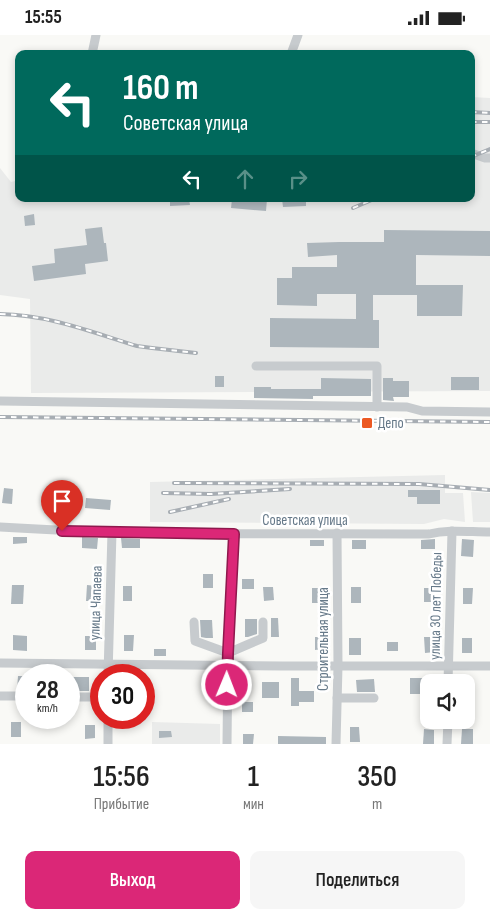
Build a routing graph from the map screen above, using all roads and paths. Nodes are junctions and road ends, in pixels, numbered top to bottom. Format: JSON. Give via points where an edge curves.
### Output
{"nodes":[{"id":1,"x":96,"y":35,"type":"edge"},
{"id":2,"x":298,"y":35,"type":"edge"},
{"id":3,"x":93,"y":50,"type":"edge"},
{"id":4,"x":292,"y":50,"type":"edge"},
{"id":5,"x":475,"y":155,"type":"edge"},
{"id":6,"x":490,"y":158,"type":"edge"},
{"id":7,"x":256,"y":366,"type":"dead end"},
{"id":8,"x":0,"y":401,"type":"edge"},
{"id":9,"x":377,"y":407,"type":"junction"},
{"id":10,"x":490,"y":412,"type":"edge"},
{"id":11,"x":0,"y":527,"type":"edge"},
{"id":12,"x":452,"y":531,"type":"junction"},
{"id":13,"x":112,"y":532,"type":"junction"},
{"id":14,"x":490,"y":532,"type":"edge"},
{"id":15,"x":337,"y":533,"type":"junction"},
{"id":16,"x":234,"y":534,"type":"junction"},
{"id":17,"x":194,"y":622,"type":"dead end"},
{"id":18,"x":264,"y":622,"type":"dead end"},
{"id":19,"x":228,"y":653,"type":"junction"},
{"id":20,"x":0,"y":663,"type":"edge"},
{"id":21,"x":108,"y":664,"type":"joint"},
{"id":22,"x":155,"y":664,"type":"edge"},
{"id":23,"x":228,"y":665,"type":"junction"},
{"id":24,"x":338,"y":666,"type":"junction"},
{"id":25,"x":448,"y":666,"type":"junction"},
{"id":26,"x":490,"y":666,"type":"edge"},
{"id":27,"x":448,"y":674,"type":"edge"},
{"id":28,"x":0,"y":696,"type":"edge"},
{"id":29,"x":15,"y":696,"type":"edge"},
{"id":30,"x":337,"y":698,"type":"junction"},
{"id":31,"x":374,"y":698,"type":"dead end"},
{"id":32,"x":108,"y":729,"type":"edge"},
{"id":33,"x":448,"y":729,"type":"edge"},
{"id":34,"x":108,"y":744,"type":"edge"},
{"id":35,"x":227,"y":744,"type":"edge"},
{"id":36,"x":336,"y":744,"type":"edge"},
{"id":37,"x":447,"y":744,"type":"edge"}],
"edges":[{"from":1,"to":3,"type":"street"},
{"from":2,"to":4,"type":"street"},
{"from":5,"to":6,"type":"street"},
{"from":7,"to":9,"type":"street","via":[[377,366]]},
{"from":8,"to":9,"type":"street"},
{"from":9,"to":10,"type":"street"},
{"from":11,"to":13,"type":"street","name":"Советская улица"},
{"from":12,"to":14,"type":"street","name":"Советская улица"},
{"from":12,"to":15,"type":"street","name":"Советская улица","via":[[429,534]]},
{"from":12,"to":25,"type":"street","name":"улица 30 лет Победы"},
{"from":13,"to":16,"type":"street","name":"Советская улица"},
{"from":13,"to":21,"type":"street","name":"улица Чапаева"},
{"from":15,"to":16,"type":"street","name":"Советская улица"},
{"from":15,"to":24,"type":"street","name":"Строительная улица"},
{"from":16,"to":19,"type":"street"},
{"from":17,"to":19,"type":"street","via":[[195,641]]},
{"from":18,"to":19,"type":"street","via":[[263,638]]},
{"from":19,"to":23,"type":"street"},
{"from":20,"to":21,"type":"street"},
{"from":22,"to":23,"type":"street"},
{"from":23,"to":24,"type":"street"},
{"from":23,"to":35,"type":"street"},
{"from":24,"to":25,"type":"street"},
{"from":24,"to":30,"type":"street","name":"Строительная улица"},
{"from":25,"to":26,"type":"street"},
{"from":25,"to":27,"type":"street","name":"улица 30 лет Победы"},
{"from":28,"to":29,"type":"street"},
{"from":30,"to":31,"type":"street"},
{"from":30,"to":36,"type":"street","name":"Строительная улица"},
{"from":32,"to":34,"type":"street"},
{"from":33,"to":37,"type":"street"}]}
